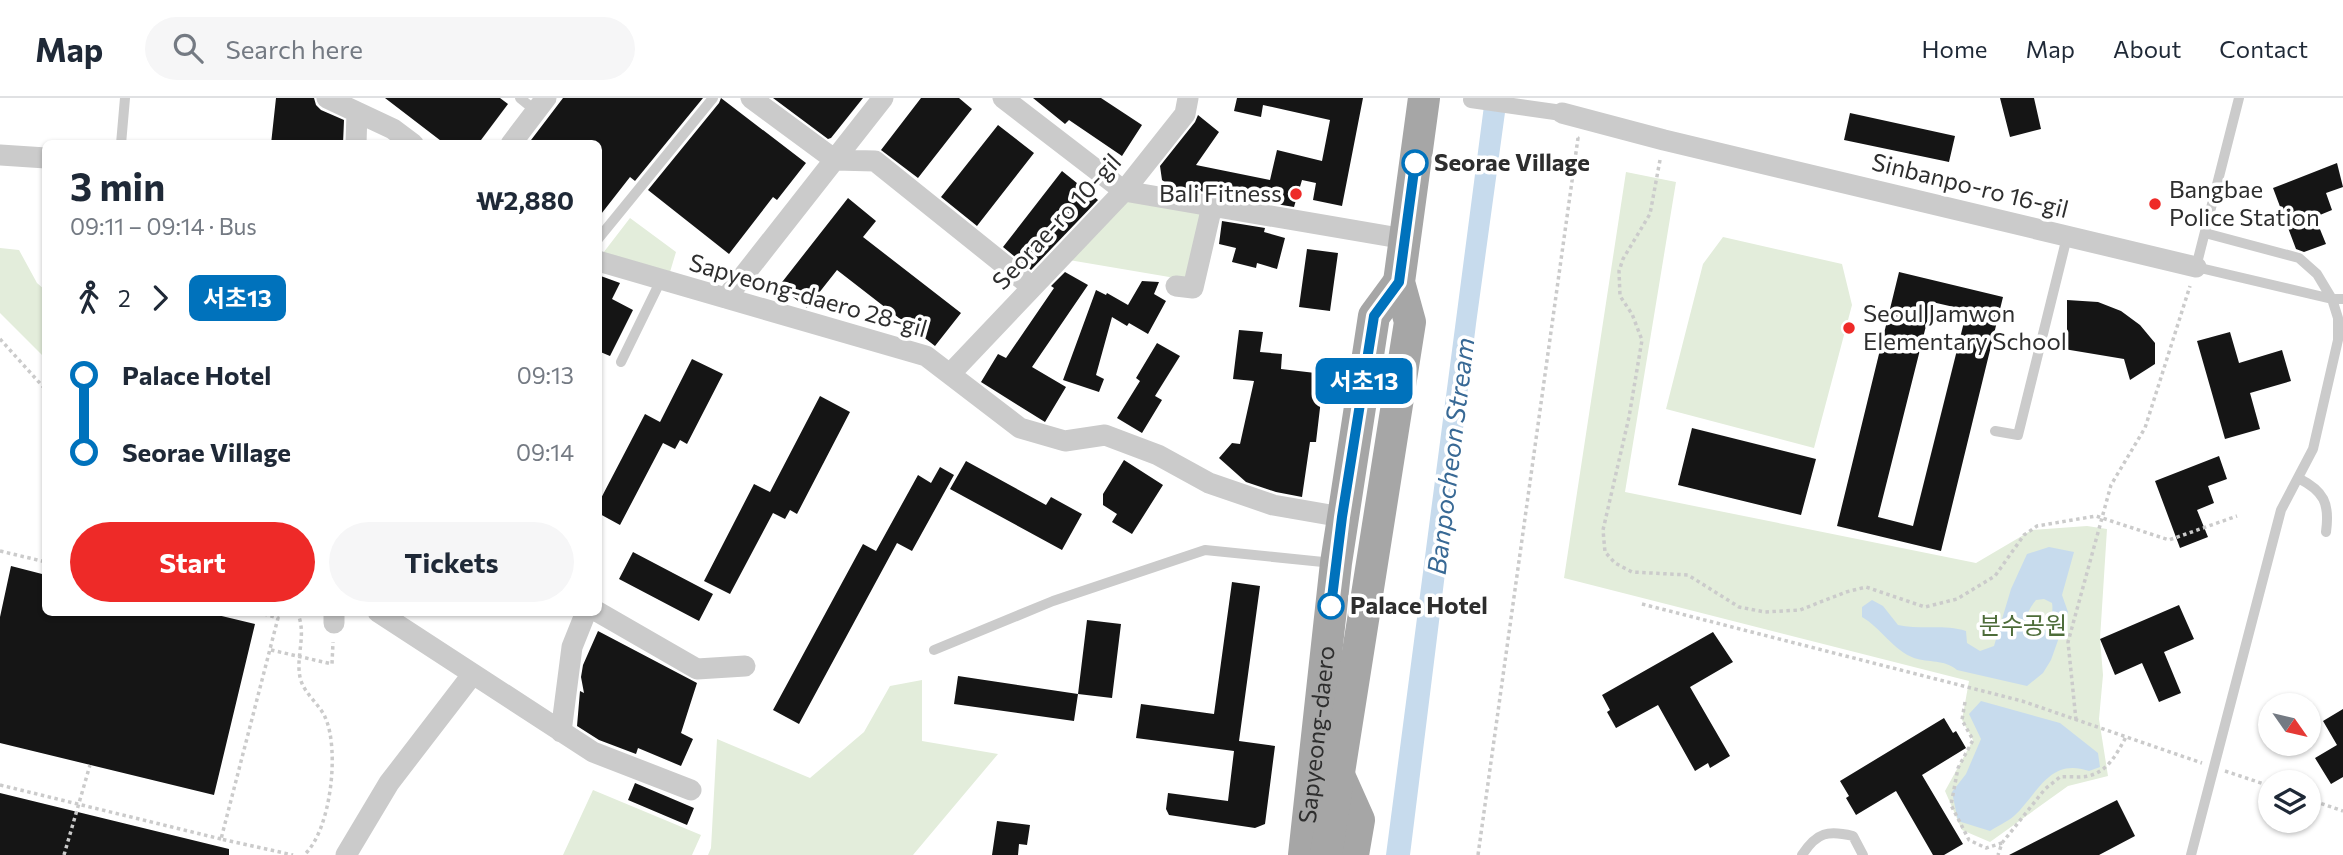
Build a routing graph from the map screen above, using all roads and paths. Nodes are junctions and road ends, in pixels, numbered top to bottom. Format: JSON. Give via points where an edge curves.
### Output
{"nodes":[{"id":1,"x":125,"y":98,"type":"edge"},
{"id":2,"x":327,"y":98,"type":"edge"},
{"id":3,"x":713,"y":98,"type":"edge"},
{"id":4,"x":751,"y":98,"type":"edge"},
{"id":5,"x":883,"y":98,"type":"edge"},
{"id":6,"x":1188,"y":98,"type":"edge"},
{"id":7,"x":1424,"y":98,"type":"edge"},
{"id":8,"x":2239,"y":98,"type":"edge"},
{"id":9,"x":1010,"y":100,"type":"edge"},
{"id":10,"x":1471,"y":100,"type":"dead end"},
{"id":11,"x":534,"y":102,"type":"edge"},
{"id":12,"x":363,"y":105,"type":"edge"},
{"id":13,"x":1566,"y":114,"type":"junction"},
{"id":14,"x":121,"y":140,"type":"edge"},
{"id":15,"x":357,"y":140,"type":"edge"},
{"id":16,"x":408,"y":140,"type":"edge"},
{"id":17,"x":513,"y":140,"type":"edge"},
{"id":18,"x":1664,"y":140,"type":"junction"},
{"id":19,"x":0,"y":155,"type":"edge"},
{"id":20,"x":42,"y":158,"type":"edge"},
{"id":21,"x":835,"y":160,"type":"junction"},
{"id":22,"x":1124,"y":191,"type":"junction"},
{"id":23,"x":1212,"y":206,"type":"junction"},
{"id":24,"x":2205,"y":233,"type":"junction"},
{"id":25,"x":602,"y":234,"type":"edge"},
{"id":26,"x":2067,"y":237,"type":"junction"},
{"id":27,"x":1405,"y":239,"type":"junction"},
{"id":28,"x":602,"y":262,"type":"edge"},
{"id":29,"x":2196,"y":267,"type":"junction"},
{"id":30,"x":661,"y":280,"type":"junction"},
{"id":31,"x":1399,"y":282,"type":"junction"},
{"id":32,"x":1176,"y":286,"type":"dead end"},
{"id":33,"x":1032,"y":287,"type":"junction"},
{"id":34,"x":726,"y":298,"type":"junction"},
{"id":35,"x":2338,"y":299,"type":"edge"},
{"id":36,"x":0,"y":339,"type":"edge"},
{"id":37,"x":621,"y":362,"type":"dead end"},
{"id":38,"x":951,"y":373,"type":"junction"},
{"id":39,"x":42,"y":386,"type":"edge"},
{"id":40,"x":1995,"y":430,"type":"dead end"},
{"id":41,"x":2298,"y":478,"type":"junction"},
{"id":42,"x":2237,"y":516,"type":"dead end"},
{"id":43,"x":1342,"y":517,"type":"junction"},
{"id":44,"x":2103,"y":517,"type":"junction"},
{"id":45,"x":2326,"y":532,"type":"dead end"},
{"id":46,"x":0,"y":551,"type":"edge"},
{"id":47,"x":42,"y":561,"type":"edge"},
{"id":48,"x":1336,"y":563,"type":"junction"},
{"id":49,"x":1642,"y":604,"type":"dead end"},
{"id":50,"x":602,"y":614,"type":"edge"},
{"id":51,"x":271,"y":616,"type":"edge"},
{"id":52,"x":299,"y":616,"type":"edge"},
{"id":53,"x":384,"y":616,"type":"edge"},
{"id":54,"x":584,"y":616,"type":"edge"},
{"id":55,"x":270,"y":650,"type":"junction"},
{"id":56,"x":934,"y":650,"type":"dead end"},
{"id":57,"x":299,"y":656,"type":"junction"},
{"id":58,"x":332,"y":664,"type":"dead end"},
{"id":59,"x":745,"y":666,"type":"dead end"},
{"id":60,"x":472,"y":675,"type":"junction"},
{"id":61,"x":1965,"y":702,"type":"dead end"},
{"id":62,"x":2076,"y":720,"type":"junction"},
{"id":63,"x":561,"y":733,"type":"junction"},
{"id":64,"x":2126,"y":737,"type":"junction"},
{"id":65,"x":90,"y":765,"type":"dead end"},
{"id":66,"x":2213,"y":767,"type":"junction"},
{"id":67,"x":1338,"y":772,"type":"junction"},
{"id":68,"x":2258,"y":782,"type":"edge"},
{"id":69,"x":0,"y":785,"type":"edge"},
{"id":70,"x":691,"y":790,"type":"dead end"},
{"id":71,"x":2321,"y":803,"type":"edge"},
{"id":72,"x":78,"y":804,"type":"junction"},
{"id":73,"x":2343,"y":811,"type":"edge"},
{"id":74,"x":1309,"y":814,"type":"junction"},
{"id":75,"x":221,"y":839,"type":"junction"},
{"id":76,"x":2002,"y":843,"type":"junction"},
{"id":77,"x":64,"y":855,"type":"edge"},
{"id":78,"x":293,"y":855,"type":"edge"},
{"id":79,"x":304,"y":855,"type":"edge"},
{"id":80,"x":346,"y":855,"type":"edge"},
{"id":81,"x":1284,"y":855,"type":"edge"},
{"id":82,"x":1304,"y":855,"type":"edge"},
{"id":83,"x":1326,"y":855,"type":"edge"},
{"id":84,"x":1353,"y":855,"type":"edge"},
{"id":85,"x":1478,"y":855,"type":"edge"},
{"id":86,"x":1802,"y":855,"type":"edge"},
{"id":87,"x":1863,"y":855,"type":"edge"},
{"id":88,"x":1997,"y":855,"type":"edge"},
{"id":89,"x":2191,"y":855,"type":"edge"}],
"edges":[{"from":1,"to":14,"type":"lane"},
{"from":2,"to":12,"type":"street"},
{"from":3,"to":25,"type":"lane"},
{"from":4,"to":21,"type":"street"},
{"from":5,"to":21,"type":"street"},
{"from":6,"to":22,"type":"street","name":"Seorae-ro 10-gil","via":[[1185,114]]},
{"from":7,"to":27,"type":"main road","name":"Sapyeong-daero"},
{"from":8,"to":24,"type":"lane"},
{"from":9,"to":22,"type":"street"},
{"from":10,"to":13,"type":"street"},
{"from":11,"to":17,"type":"street"},
{"from":12,"to":15,"type":"street"},
{"from":12,"to":16,"type":"street"},
{"from":13,"to":18,"type":"street","name":"Sinbanpo-ro 16-gil"},
{"from":13,"to":85,"type":"path","via":[[1567,136],[1578,138]]},
{"from":18,"to":26,"type":"street","name":"Sinbanpo-ro 16-gil"},
{"from":18,"to":44,"type":"path","via":[[1650,214],[1619,271],[1620,296],[1642,341],[1602,530],[1605,552],[1615,563],[1632,572],[1688,575],[1739,607],[1765,612],[1800,610],[1866,587],[1926,607],[1957,599],[1995,576],[2024,535],[2037,526]]},
{"from":19,"to":20,"type":"street"},
{"from":21,"to":33,"type":"street","via":[[875,160]]},
{"from":21,"to":34,"type":"street"},
{"from":22,"to":23,"type":"street"},
{"from":22,"to":33,"type":"street","name":"Seorae-ro 10-gil"},
{"from":23,"to":27,"type":"street"},
{"from":23,"to":32,"type":"street","via":[[1193,288]]},
{"from":24,"to":29,"type":"lane"},
{"from":24,"to":35,"type":"lane","via":[[2299,258]]},
{"from":26,"to":29,"type":"street","name":"Sinbanpo-ro 16-gil"},
{"from":26,"to":40,"type":"lane","via":[[2018,435]]},
{"from":27,"to":31,"type":"main road","name":"Sapyeong-daero"},
{"from":28,"to":30,"type":"street","name":"Sapyeong-daero 28-gil"},
{"from":29,"to":35,"type":"lane"},
{"from":29,"to":44,"type":"path","via":[[2146,428],[2111,485]]},
{"from":30,"to":34,"type":"street","name":"Sapyeong-daero 28-gil"},
{"from":30,"to":37,"type":"lane"},
{"from":31,"to":43,"type":"main road","name":"Sapyeong-daero","via":[[1374,316]]},
{"from":31,"to":67,"type":"main road","name":"Sapyeong-daero","via":[[1410,322]]},
{"from":33,"to":38,"type":"street","name":"Seorae-ro 10-gil"},
{"from":34,"to":38,"type":"street","name":"Sapyeong-daero 28-gil","via":[[926,356]]},
{"from":35,"to":41,"type":"lane","via":[[2338,340],[2313,449]]},
{"from":36,"to":39,"type":"path"},
{"from":38,"to":43,"type":"street","name":"Sapyeong-daero 28-gil","via":[[1020,428],[1065,441],[1105,435],[1158,455],[1209,483],[1273,505]]},
{"from":41,"to":45,"type":"lane","via":[[2313,485],[2324,498],[2329,513]]},
{"from":41,"to":66,"type":"lane","via":[[2281,510]]},
{"from":42,"to":44,"type":"path","via":[[2169,540]]},
{"from":43,"to":48,"type":"main road","name":"Sapyeong-daero"},
{"from":44,"to":62,"type":"path","via":[[2068,642]]},
{"from":46,"to":47,"type":"path"},
{"from":48,"to":56,"type":"lane","via":[[1205,550],[1053,601]]},
{"from":48,"to":74,"type":"main road","name":"Sapyeong-daero"},
{"from":49,"to":62,"type":"path","via":[[2009,698]]},
{"from":50,"to":59,"type":"street","via":[[697,669]]},
{"from":51,"to":55,"type":"path","via":[[278,618]]},
{"from":52,"to":57,"type":"path"},
{"from":53,"to":60,"type":"street"},
{"from":54,"to":63,"type":"street","via":[[572,647]]},
{"from":55,"to":57,"type":"path"},
{"from":55,"to":75,"type":"path"},
{"from":57,"to":58,"type":"path"},
{"from":57,"to":79,"type":"path","via":[[301,681],[325,717],[331,753],[328,808]]},
{"from":60,"to":63,"type":"street"},
{"from":60,"to":80,"type":"street","via":[[389,783]]},
{"from":61,"to":76,"type":"path","via":[[1962,720],[1973,740],[1958,768],[1951,805],[1969,840],[1986,848]]},
{"from":62,"to":64,"type":"path"},
{"from":63,"to":70,"type":"street","via":[[593,752]]},
{"from":64,"to":66,"type":"path"},
{"from":64,"to":76,"type":"path","via":[[2098,773],[2060,777],[2045,789]]},
{"from":65,"to":72,"type":"path"},
{"from":66,"to":68,"type":"path"},
{"from":66,"to":89,"type":"lane"},
{"from":67,"to":83,"type":"main road","name":"Sapyeong-daero"},
{"from":67,"to":84,"type":"main road","via":[[1359,820]]},
{"from":69,"to":72,"type":"path"},
{"from":71,"to":73,"type":"path"},
{"from":72,"to":75,"type":"path"},
{"from":72,"to":77,"type":"path"},
{"from":74,"to":81,"type":"main road","name":"Sapyeong-daero","via":[[1286,841]]},
{"from":74,"to":82,"type":"main road"},
{"from":75,"to":78,"type":"path"},
{"from":76,"to":88,"type":"path"},
{"from":86,"to":87,"type":"lane","via":[[1811,841],[1832,831],[1853,836]]}]}
